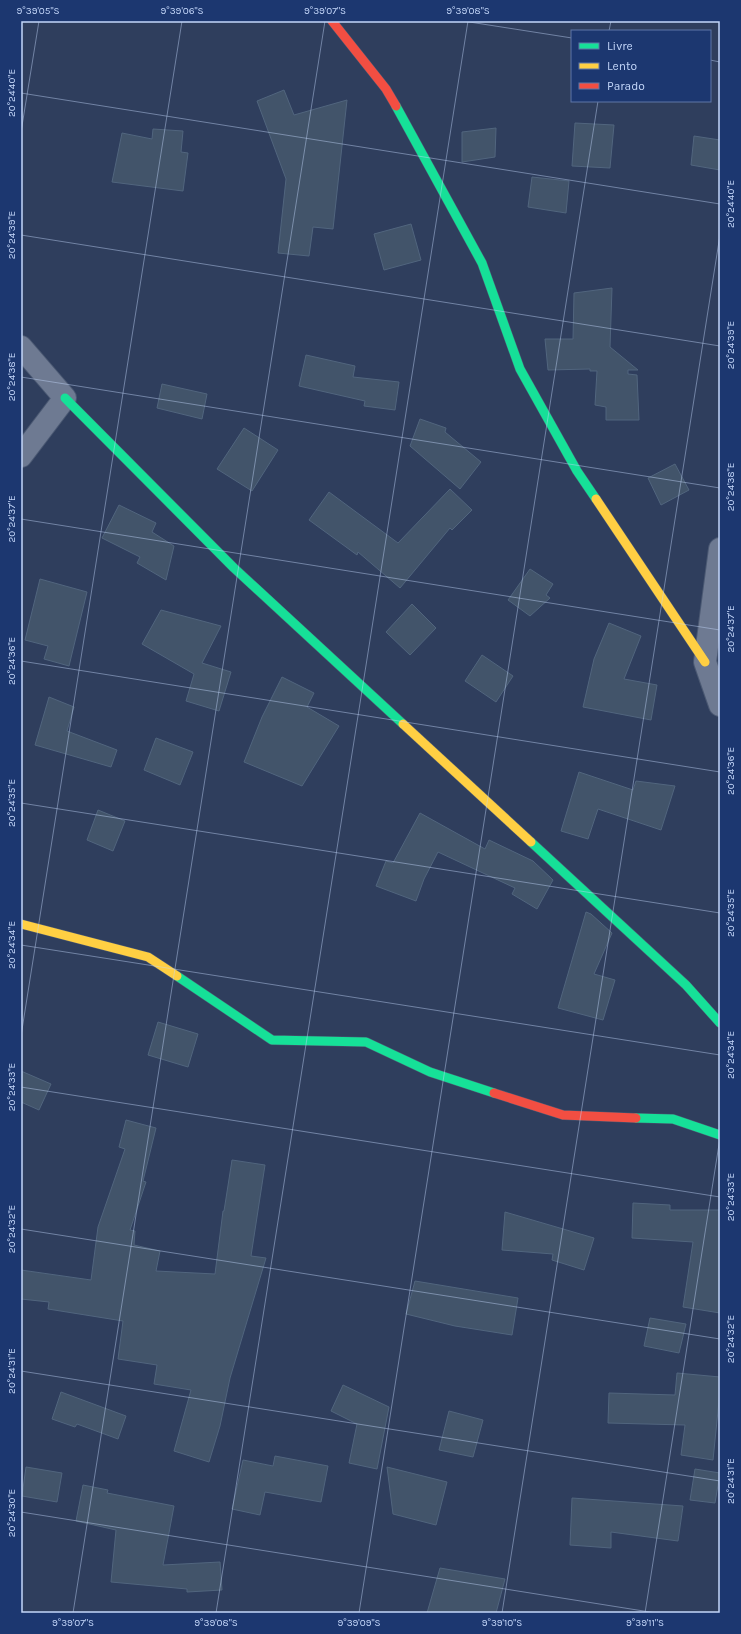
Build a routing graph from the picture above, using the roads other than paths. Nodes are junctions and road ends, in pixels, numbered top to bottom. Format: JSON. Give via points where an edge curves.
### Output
{"nodes":[{"id":1,"x":332,"y":21,"type":"edge"},
{"id":2,"x":21,"y":346,"type":"edge"},
{"id":3,"x":65,"y":398,"type":"junction"},
{"id":4,"x":21,"y":456,"type":"edge"},
{"id":5,"x":720,"y":548,"type":"edge"},
{"id":6,"x":705,"y":662,"type":"junction"},
{"id":7,"x":720,"y":705,"type":"edge"},
{"id":8,"x":21,"y":924,"type":"edge"},
{"id":9,"x":720,"y":1023,"type":"edge"},
{"id":10,"x":720,"y":1134,"type":"edge"}],
"edges":[{"from":1,"to":6,"type":"street","via":[[386,89],[482,263],[520,369],[577,471]]},
{"from":2,"to":3,"type":"street"},
{"from":3,"to":4,"type":"street"},
{"from":3,"to":9,"type":"street","via":[[234,568],[686,985]]},
{"from":5,"to":6,"type":"street"},
{"from":6,"to":7,"type":"street"},
{"from":8,"to":10,"type":"street","via":[[148,957],[272,1040],[366,1042],[430,1072],[563,1114],[673,1119]]}]}
